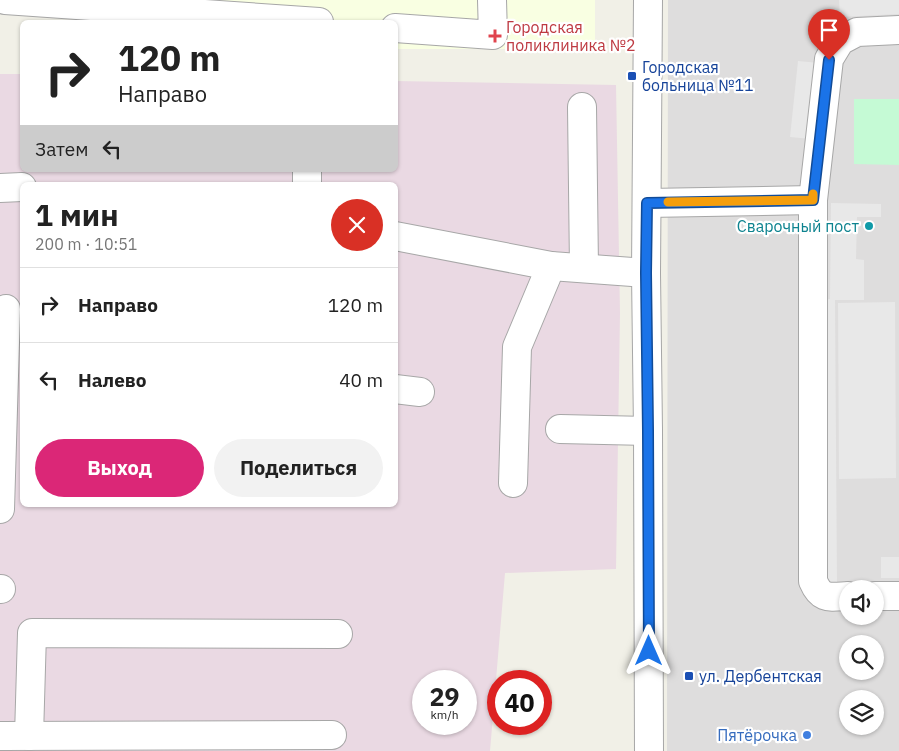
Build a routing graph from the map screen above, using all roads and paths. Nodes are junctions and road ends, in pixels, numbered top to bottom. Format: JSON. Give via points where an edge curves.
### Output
{"nodes":[{"id":1,"x":6,"y":0,"type":"edge"},
{"id":2,"x":492,"y":0,"type":"edge"},
{"id":3,"x":648,"y":0,"type":"edge"},
{"id":4,"x":291,"y":20,"type":"edge"},
{"id":5,"x":398,"y":28,"type":"edge"},
{"id":6,"x":899,"y":30,"type":"edge"},
{"id":7,"x":582,"y":107,"type":"dead end"},
{"id":8,"x":20,"y":187,"type":"edge"},
{"id":9,"x":0,"y":188,"type":"edge"},
{"id":10,"x":813,"y":200,"type":"junction"},
{"id":11,"x":647,"y":203,"type":"junction"},
{"id":12,"x":398,"y":237,"type":"edge"},
{"id":13,"x":551,"y":266,"type":"junction"},
{"id":14,"x":584,"y":268,"type":"junction"},
{"id":15,"x":646,"y":273,"type":"junction"},
{"id":16,"x":10,"y":309,"type":"edge"},
{"id":17,"x":560,"y":429,"type":"dead end"},
{"id":18,"x":648,"y":431,"type":"junction"},
{"id":19,"x":513,"y":483,"type":"dead end"},
{"id":20,"x":0,"y":510,"type":"edge"},
{"id":21,"x":839,"y":596,"type":"edge"},
{"id":22,"x":884,"y":596,"type":"edge"},
{"id":23,"x":899,"y":596,"type":"edge"},
{"id":24,"x":338,"y":634,"type":"dead end"},
{"id":25,"x":332,"y":735,"type":"dead end"},
{"id":26,"x":0,"y":736,"type":"edge"},
{"id":27,"x":29,"y":736,"type":"junction"},
{"id":28,"x":649,"y":751,"type":"edge"}],
"edges":[{"from":1,"to":4,"type":"street"},
{"from":2,"to":5,"type":"street","via":[[493,35]]},
{"from":3,"to":11,"type":"street"},
{"from":6,"to":10,"type":"street","via":[[857,32],[840,41],[829,60]]},
{"from":7,"to":14,"type":"street"},
{"from":8,"to":9,"type":"street"},
{"from":10,"to":11,"type":"street"},
{"from":10,"to":21,"type":"street","via":[[813,581],[818,592],[827,597]]},
{"from":11,"to":15,"type":"street"},
{"from":12,"to":13,"type":"street"},
{"from":13,"to":14,"type":"street"},
{"from":13,"to":19,"type":"street","via":[[517,347]]},
{"from":14,"to":15,"type":"street"},
{"from":15,"to":18,"type":"street"},
{"from":16,"to":20,"type":"street"},
{"from":17,"to":18,"type":"street"},
{"from":18,"to":28,"type":"street"},
{"from":22,"to":23,"type":"street"},
{"from":24,"to":27,"type":"street","via":[[32,633]]},
{"from":25,"to":27,"type":"street"},
{"from":26,"to":27,"type":"street"}]}
